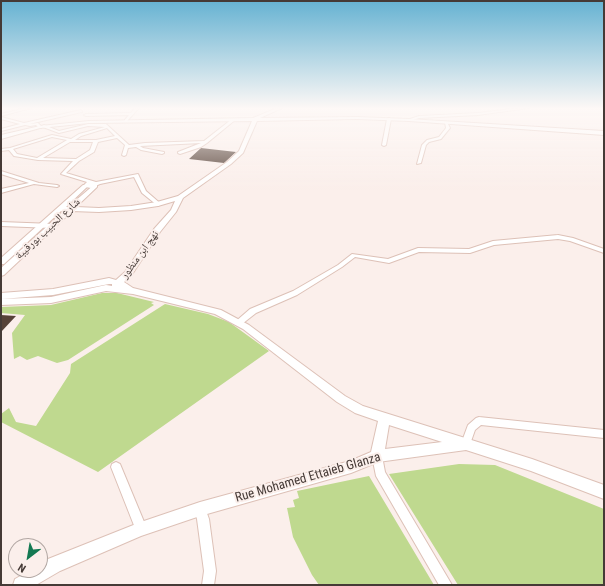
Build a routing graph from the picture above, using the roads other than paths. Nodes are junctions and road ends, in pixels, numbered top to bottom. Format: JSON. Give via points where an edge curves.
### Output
{"nodes":[{"id":1,"x":79,"y":135,"type":"edge"},
{"id":2,"x":214,"y":135,"type":"edge"},
{"id":3,"x":248,"y":135,"type":"edge"},
{"id":4,"x":385,"y":135,"type":"edge"},
{"id":5,"x":442,"y":135,"type":"edge"},
{"id":6,"x":116,"y":137,"type":"joint"},
{"id":7,"x":70,"y":141,"type":"junction"},
{"id":8,"x":95,"y":141,"type":"junction"},
{"id":9,"x":206,"y":142,"type":"junction"},
{"id":10,"x":136,"y":145,"type":"junction"},
{"id":11,"x":384,"y":145,"type":"dead end"},
{"id":12,"x":127,"y":147,"type":"junction"},
{"id":13,"x":10,"y":149,"type":"junction"},
{"id":14,"x":1,"y":150,"type":"edge"},
{"id":15,"x":162,"y":153,"type":"dead end"},
{"id":16,"x":180,"y":153,"type":"dead end"},
{"id":17,"x":124,"y":155,"type":"dead end"},
{"id":18,"x":38,"y":159,"type":"junction"},
{"id":19,"x":77,"y":160,"type":"junction"},
{"id":20,"x":419,"y":163,"type":"dead end"},
{"id":21,"x":1,"y":172,"type":"edge"},
{"id":22,"x":34,"y":183,"type":"junction"},
{"id":23,"x":92,"y":185,"type":"junction"},
{"id":24,"x":58,"y":186,"type":"dead end"},
{"id":25,"x":1,"y":191,"type":"edge"},
{"id":26,"x":180,"y":197,"type":"junction"},
{"id":27,"x":60,"y":209,"type":"junction"},
{"id":28,"x":70,"y":209,"type":"junction"},
{"id":29,"x":162,"y":212,"type":"junction"},
{"id":30,"x":1,"y":224,"type":"edge"},
{"id":31,"x":42,"y":225,"type":"junction"},
{"id":32,"x":53,"y":226,"type":"junction"},
{"id":33,"x":604,"y":251,"type":"edge"},
{"id":34,"x":1,"y":262,"type":"edge"},
{"id":35,"x":1,"y":273,"type":"edge"},
{"id":36,"x":115,"y":286,"type":"junction"},
{"id":37,"x":1,"y":296,"type":"edge"},
{"id":38,"x":1,"y":302,"type":"edge"},
{"id":39,"x":239,"y":322,"type":"junction"},
{"id":40,"x":384,"y":419,"type":"junction"},
{"id":41,"x":604,"y":434,"type":"edge"},
{"id":42,"x":466,"y":444,"type":"junction"},
{"id":43,"x":377,"y":456,"type":"junction"},
{"id":44,"x":116,"y":467,"type":"dead end"},
{"id":45,"x":604,"y":492,"type":"edge"},
{"id":46,"x":200,"y":509,"type":"junction"},
{"id":47,"x":141,"y":529,"type":"junction"},
{"id":48,"x":21,"y":585,"type":"edge"},
{"id":49,"x":208,"y":585,"type":"edge"},
{"id":50,"x":446,"y":585,"type":"edge"}],
"edges":[{"from":1,"to":7,"type":"street"},
{"from":2,"to":9,"type":"street"},
{"from":3,"to":26,"type":"street","via":[[241,152],[229,163]]},
{"from":4,"to":11,"type":"street"},
{"from":5,"to":20,"type":"street","via":[[424,145]]},
{"from":6,"to":8,"type":"street"},
{"from":6,"to":12,"type":"street"},
{"from":7,"to":8,"type":"street"},
{"from":7,"to":13,"type":"street","via":[[52,136]]},
{"from":7,"to":18,"type":"street"},
{"from":8,"to":19,"type":"street","via":[[92,151]]},
{"from":9,"to":10,"type":"street"},
{"from":9,"to":16,"type":"street"},
{"from":10,"to":12,"type":"street"},
{"from":10,"to":15,"type":"street","via":[[142,149]]},
{"from":12,"to":17,"type":"street"},
{"from":13,"to":14,"type":"street"},
{"from":13,"to":18,"type":"street","via":[[16,155]]},
{"from":18,"to":19,"type":"street"},
{"from":19,"to":23,"type":"street","via":[[64,175],[82,178]]},
{"from":21,"to":22,"type":"street"},
{"from":22,"to":24,"type":"street"},
{"from":22,"to":25,"type":"street"},
{"from":23,"to":27,"type":"street","name":"شارع الحبيب بورقيبة"},
{"from":23,"to":28,"type":"street","name":"شارع الحبيب بورقيبة"},
{"from":23,"to":29,"type":"street","via":[[136,175],[144,192]]},
{"from":26,"to":29,"type":"street"},
{"from":26,"to":29,"type":"street","name":"نهج ابن منظور","via":[[174,211]]},
{"from":27,"to":28,"type":"street"},
{"from":27,"to":31,"type":"street","name":"شارع الحبيب بورقيبة"},
{"from":28,"to":29,"type":"street"},
{"from":28,"to":32,"type":"street","name":"شارع الحبيب بورقيبة"},
{"from":29,"to":36,"type":"street","name":"نهج ابن منظور","via":[[146,246],[128,274]]},
{"from":30,"to":31,"type":"street"},
{"from":31,"to":32,"type":"street"},
{"from":31,"to":34,"type":"street","name":"شارع الحبيب بورقيبة"},
{"from":32,"to":35,"type":"street","name":"شارع الحبيب بورقيبة"},
{"from":33,"to":39,"type":"street","via":[[558,237],[493,243],[470,251],[418,250],[388,261],[354,255],[295,293],[253,311]]},
{"from":36,"to":37,"type":"street","via":[[108,280],[53,292]]},
{"from":36,"to":38,"type":"street","via":[[51,300]]},
{"from":36,"to":39,"type":"street","via":[[218,312]]},
{"from":39,"to":40,"type":"street","via":[[341,399],[359,410]]},
{"from":40,"to":42,"type":"street"},
{"from":40,"to":43,"type":"street"},
{"from":41,"to":42,"type":"street","via":[[479,421],[475,424]]},
{"from":42,"to":43,"type":"street","name":"Rue Mohamed Ettaieb Glanza"},
{"from":42,"to":45,"type":"street","name":"Rue Mohamed Ettaieb Glanza"},
{"from":43,"to":46,"type":"street","name":"Rue Mohamed Ettaieb Glanza","via":[[351,467]]},
{"from":43,"to":50,"type":"street","via":[[380,473]]},
{"from":44,"to":47,"type":"street"},
{"from":46,"to":47,"type":"street","name":"Rue Mohamed Ettaieb Glanza"},
{"from":46,"to":49,"type":"street","via":[[210,570]]},
{"from":47,"to":48,"type":"street","name":"Rue Mohamed Ettaieb Glanza","via":[[54,565]]}]}
